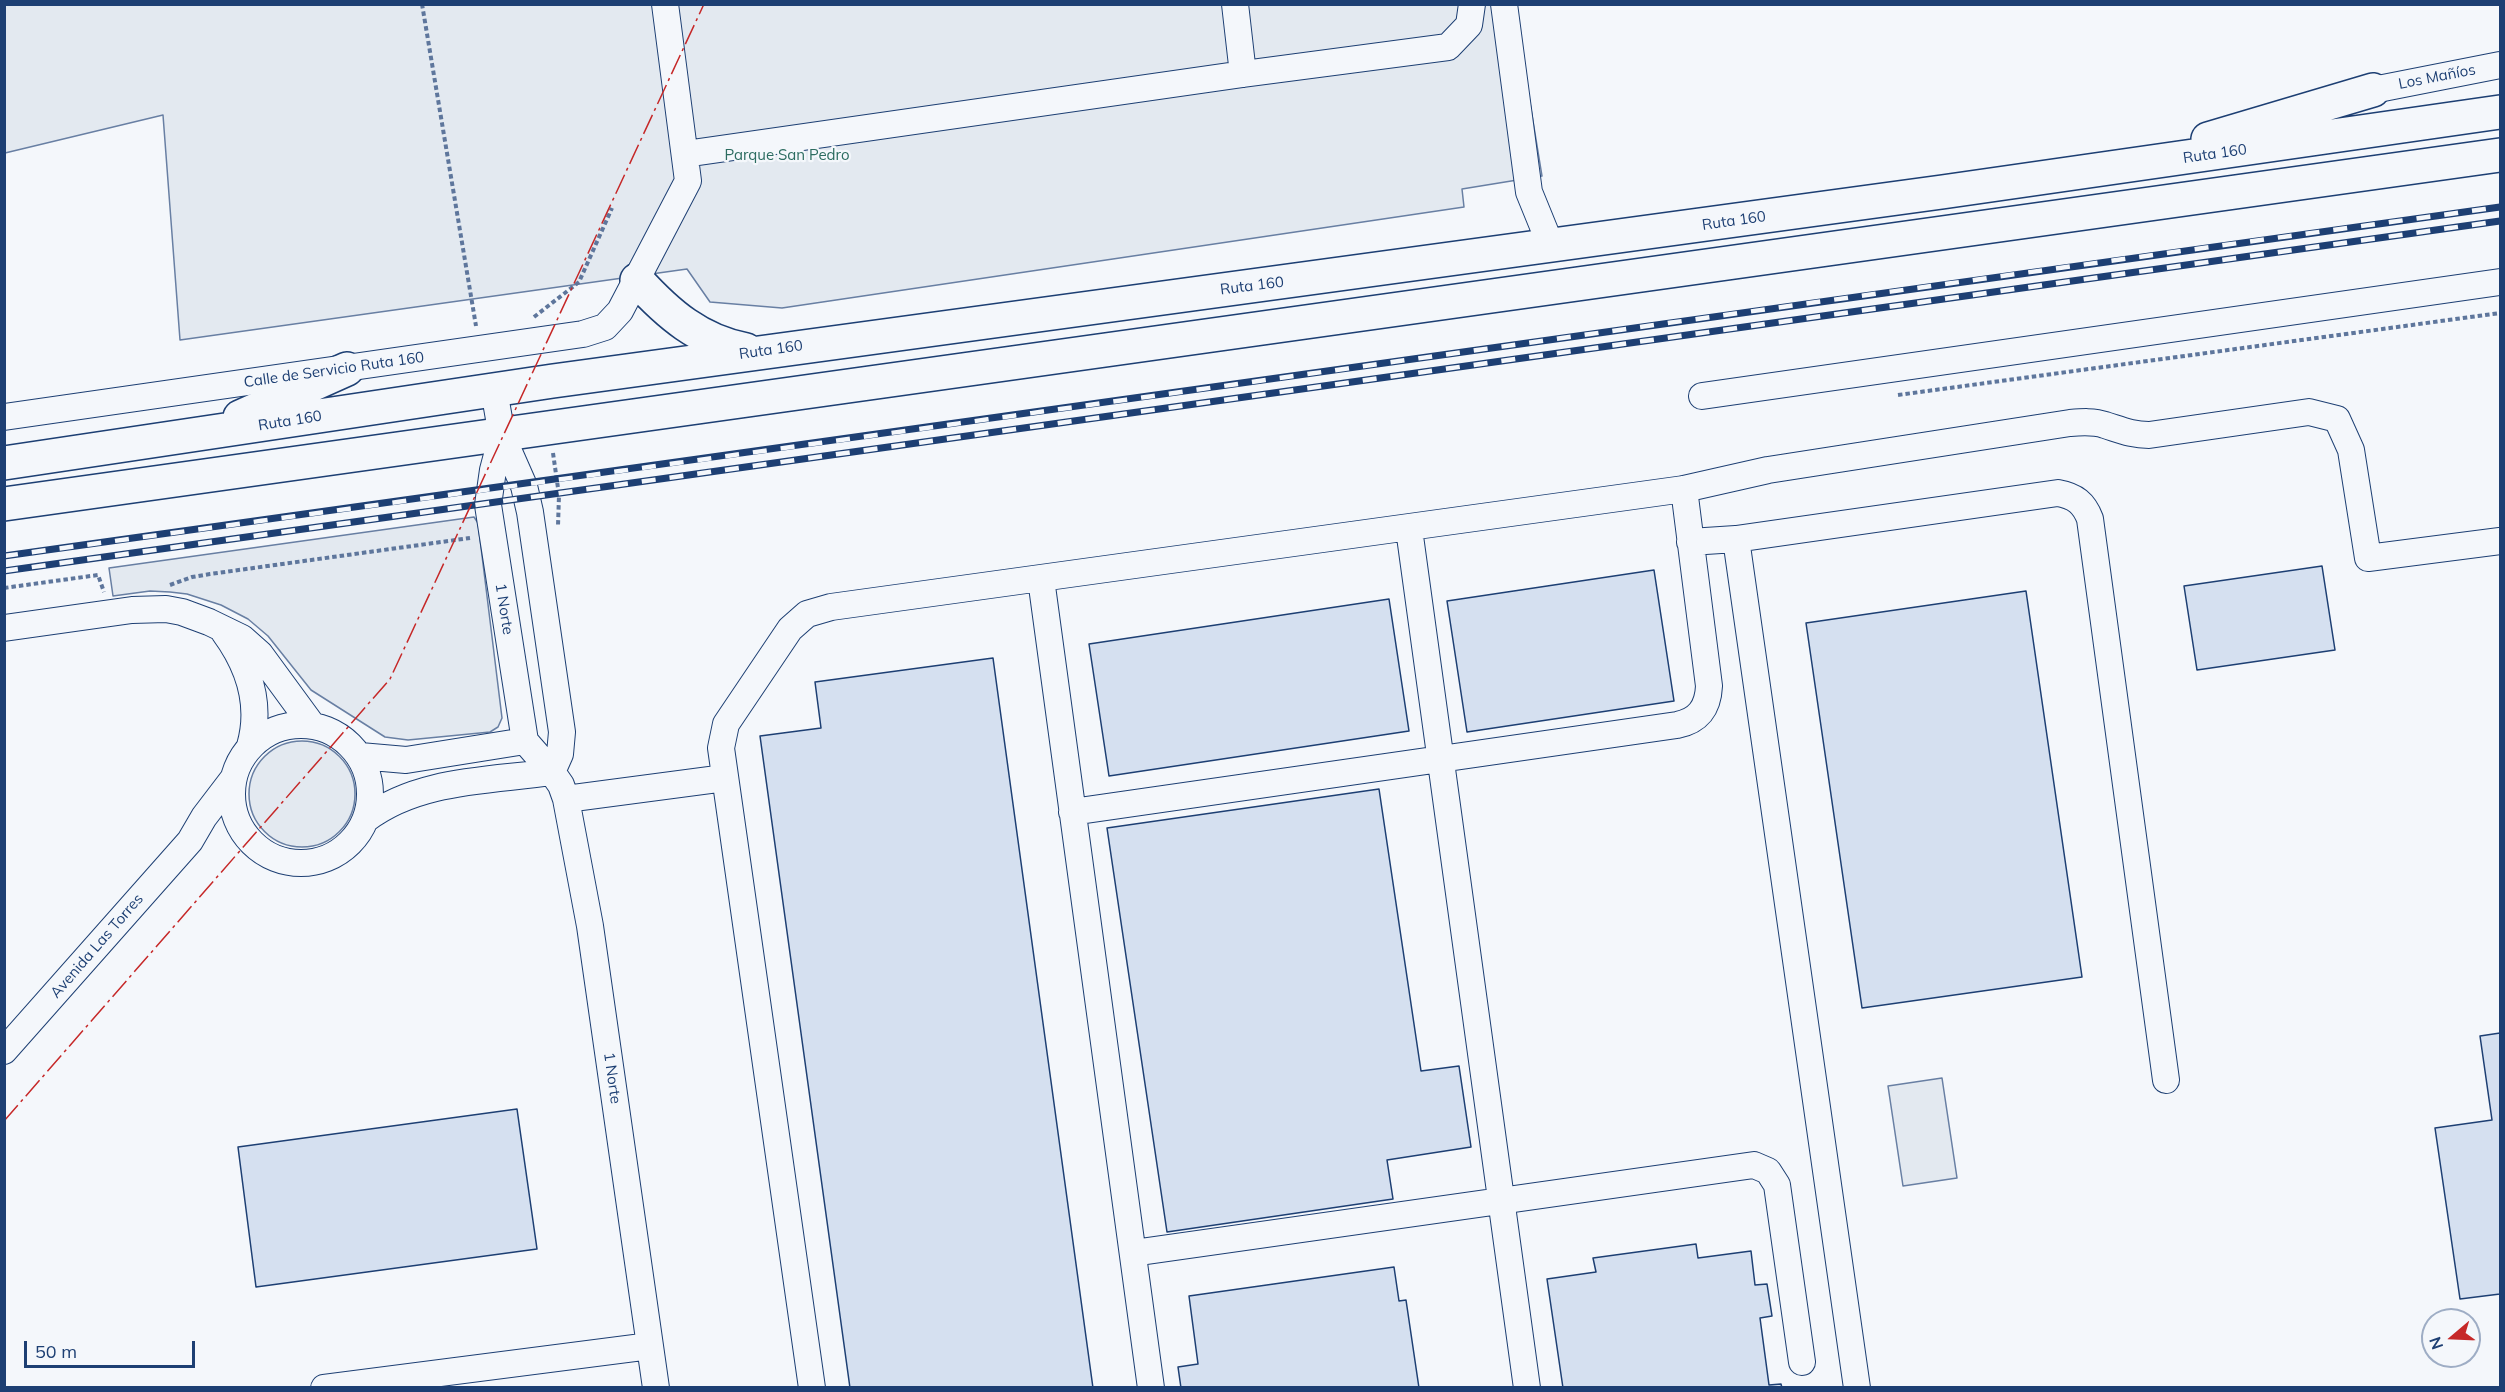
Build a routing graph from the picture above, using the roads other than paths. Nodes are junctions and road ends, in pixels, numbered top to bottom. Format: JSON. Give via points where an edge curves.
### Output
{"nodes":[{"id":1,"x":665,"y":4,"type":"edge"},
{"id":2,"x":1235,"y":4,"type":"edge"},
{"id":3,"x":1472,"y":4,"type":"edge"},
{"id":4,"x":1504,"y":4,"type":"edge"},
{"id":5,"x":2500,"y":65,"type":"edge"},
{"id":6,"x":1243,"y":74,"type":"junction"},
{"id":7,"x":2373,"y":90,"type":"joint"},
{"id":8,"x":2500,"y":112,"type":"edge"},
{"id":9,"x":685,"y":154,"type":"junction"},
{"id":10,"x":2500,"y":156,"type":"edge"},
{"id":11,"x":2126,"y":166,"type":"junction"},
{"id":12,"x":1551,"y":246,"type":"junction"},
{"id":13,"x":637,"y":280,"type":"junction"},
{"id":14,"x":2500,"y":282,"type":"edge"},
{"id":15,"x":760,"y":352,"type":"junction"},
{"id":16,"x":346,"y":369,"type":"junction"},
{"id":17,"x":494,"y":390,"type":"junction"},
{"id":18,"x":1702,"y":396,"type":"dead end"},
{"id":19,"x":4,"y":417,"type":"edge"},
{"id":20,"x":203,"y":434,"type":"junction"},
{"id":21,"x":502,"y":436,"type":"junction"},
{"id":22,"x":4,"y":463,"type":"edge"},
{"id":23,"x":1684,"y":489,"type":"junction"},
{"id":24,"x":4,"y":504,"type":"edge"},
{"id":25,"x":1409,"y":529,"type":"junction"},
{"id":26,"x":1736,"y":539,"type":"junction"},
{"id":27,"x":2500,"y":541,"type":"edge"},
{"id":28,"x":1690,"y":542,"type":"junction"},
{"id":29,"x":1041,"y":579,"type":"junction"},
{"id":30,"x":4,"y":628,"type":"edge"},
{"id":31,"x":222,"y":629,"type":"junction"},
{"id":32,"x":312,"y":725,"type":"junction"},
{"id":33,"x":525,"y":741,"type":"junction"},
{"id":34,"x":250,"y":746,"type":"junction"},
{"id":35,"x":360,"y":756,"type":"junction"},
{"id":36,"x":1441,"y":761,"type":"junction"},
{"id":37,"x":552,"y":772,"type":"junction"},
{"id":38,"x":725,"y":778,"type":"junction"},
{"id":39,"x":233,"y":779,"type":"junction"},
{"id":40,"x":566,"y":799,"type":"junction"},
{"id":41,"x":1072,"y":812,"type":"junction"},
{"id":42,"x":366,"y":819,"type":"junction"},
{"id":43,"x":242,"y":831,"type":"junction"},
{"id":44,"x":190,"y":840,"type":"junction"},
{"id":45,"x":4,"y":1051,"type":"edge"},
{"id":46,"x":2166,"y":1080,"type":"dead end"},
{"id":47,"x":1501,"y":1200,"type":"junction"},
{"id":48,"x":1133,"y":1252,"type":"junction"},
{"id":49,"x":650,"y":1346,"type":"junction"},
{"id":50,"x":1802,"y":1362,"type":"dead end"},
{"id":51,"x":324,"y":1388,"type":"edge"},
{"id":52,"x":656,"y":1388,"type":"edge"},
{"id":53,"x":812,"y":1388,"type":"edge"},
{"id":54,"x":1151,"y":1388,"type":"edge"},
{"id":55,"x":1527,"y":1388,"type":"edge"},
{"id":56,"x":1857,"y":1388,"type":"edge"}],
"edges":[{"from":1,"to":9,"type":"street","name":"Calle de Servicio Ruta 160"},
{"from":2,"to":6,"type":"street"},
{"from":3,"to":6,"type":"street","via":[[1469,25],[1448,47]]},
{"from":4,"to":12,"type":"street","via":[[1529,192]]},
{"from":5,"to":7,"type":"street","name":"Los Mañíos"},
{"from":6,"to":9,"type":"street"},
{"from":7,"to":11,"type":"highway"},
{"from":8,"to":11,"type":"highway","name":"Ruta 160"},
{"from":9,"to":13,"type":"street","name":"Calle de Servicio Ruta 160","via":[[688,181]]},
{"from":10,"to":21,"type":"highway"},
{"from":11,"to":12,"type":"highway","name":"Ruta 160"},
{"from":12,"to":15,"type":"highway","name":"Ruta 160"},
{"from":13,"to":15,"type":"highway","via":[[669,314],[693,331],[728,346]]},
{"from":13,"to":16,"type":"street","name":"Calle de Servicio Ruta 160","via":[[620,311],[595,332]]},
{"from":14,"to":18,"type":"street"},
{"from":15,"to":17,"type":"highway","name":"Ruta 160"},
{"from":16,"to":19,"type":"street","name":"Calle de Servicio Ruta 160"},
{"from":16,"to":20,"type":"highway"},
{"from":17,"to":20,"type":"highway","name":"Ruta 160"},
{"from":17,"to":21,"type":"street","name":"1 Norte"},
{"from":20,"to":22,"type":"highway","name":"Ruta 160"},
{"from":21,"to":24,"type":"highway"},
{"from":21,"to":33,"type":"street","name":"1 Norte","via":[[489,491],[492,535]]},
{"from":21,"to":37,"type":"street","name":"1 Norte","via":[[524,486],[533,529],[562,732],[560,754]]},
{"from":23,"to":25,"type":"street"},
{"from":23,"to":27,"type":"street","via":[[1768,470],[2070,423],[2089,422],[2132,435],[2149,435],[2309,412],[2337,419],[2351,450],[2368,558]]},
{"from":23,"to":28,"type":"street"},
{"from":25,"to":29,"type":"street"},
{"from":25,"to":36,"type":"street"},
{"from":26,"to":28,"type":"street"},
{"from":26,"to":46,"type":"street","via":[[2058,493],[2081,503],[2090,519]]},
{"from":26,"to":56,"type":"street"},
{"from":28,"to":36,"type":"street","via":[[1709,686],[1699,715],[1677,725]]},
{"from":29,"to":38,"type":"street","via":[[831,607],[807,614],[790,629],[726,724],[721,748]]},
{"from":29,"to":41,"type":"street"},
{"from":30,"to":31,"type":"street","via":[[149,608],[196,616]]},
{"from":31,"to":32,"type":"street","via":[[242,638],[261,654]]},
{"from":31,"to":34,"type":"street","via":[[244,665],[253,692],[255,722]]},
{"from":32,"to":34,"type":"street","via":[[278,728]]},
{"from":32,"to":35,"type":"street","via":[[339,735]]},
{"from":33,"to":35,"type":"street","via":[[405,760]]},
{"from":33,"to":37,"type":"street","name":"1 Norte"},
{"from":34,"to":39,"type":"street"},
{"from":35,"to":42,"type":"street","via":[[370,787]]},
{"from":36,"to":41,"type":"street"},
{"from":36,"to":47,"type":"street"},
{"from":37,"to":40,"type":"street","name":"1 Norte"},
{"from":37,"to":42,"type":"street","via":[[433,788],[388,804]]},
{"from":38,"to":40,"type":"street"},
{"from":38,"to":53,"type":"street"},
{"from":39,"to":43,"type":"street","via":[[233,806]]},
{"from":39,"to":44,"type":"street","name":"Avenida Las Torres"},
{"from":40,"to":49,"type":"street","name":"1 Norte","via":[[590,926]]},
{"from":41,"to":48,"type":"street"},
{"from":42,"to":43,"type":"street","via":[[359,833],[337,854],[308,863],[292,863],[264,852]]},
{"from":43,"to":44,"type":"street","name":"Avenida Las Torres","via":[[216,830]]},
{"from":44,"to":45,"type":"street","name":"Avenida Las Torres"},
{"from":47,"to":48,"type":"street"},
{"from":47,"to":50,"type":"street","via":[[1747,1165],[1761,1167],[1777,1185]]},
{"from":47,"to":55,"type":"street"},
{"from":48,"to":54,"type":"street"},
{"from":49,"to":51,"type":"street"},
{"from":49,"to":52,"type":"street","name":"1 Norte"}]}
